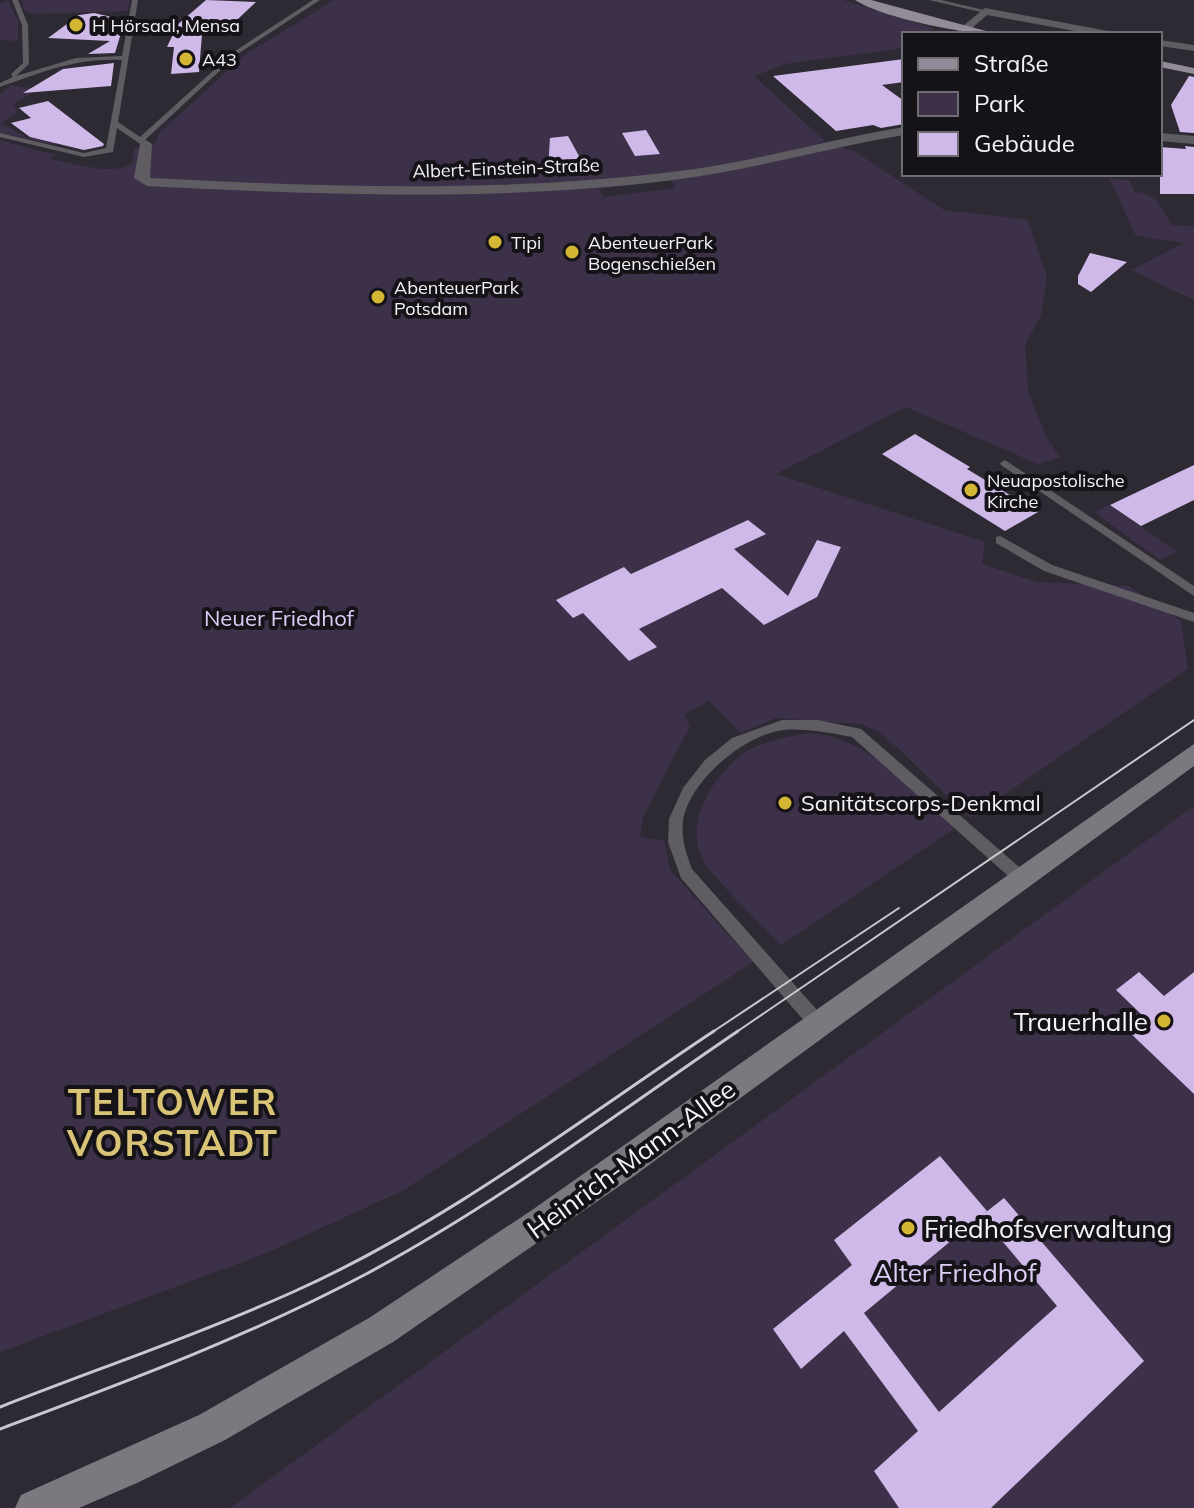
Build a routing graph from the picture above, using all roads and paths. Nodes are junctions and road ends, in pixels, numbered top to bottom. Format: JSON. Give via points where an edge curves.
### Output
{"nodes":[{"id":1,"x":15,"y":0,"type":"edge"},
{"id":2,"x":135,"y":0,"type":"edge"},
{"id":3,"x":317,"y":0,"type":"edge"},
{"id":4,"x":860,"y":0,"type":"edge"},
{"id":5,"x":932,"y":0,"type":"edge"},
{"id":6,"x":985,"y":11,"type":"junction"},
{"id":7,"x":959,"y":32,"type":"edge"},
{"id":8,"x":982,"y":32,"type":"edge"},
{"id":9,"x":1097,"y":32,"type":"edge"},
{"id":10,"x":1162,"y":43,"type":"edge"},
{"id":11,"x":1194,"y":48,"type":"edge"},
{"id":12,"x":125,"y":58,"type":"junction"},
{"id":13,"x":1162,"y":64,"type":"edge"},
{"id":14,"x":1194,"y":71,"type":"edge"},
{"id":15,"x":0,"y":85,"type":"edge"},
{"id":16,"x":115,"y":123,"type":"junction"},
{"id":17,"x":902,"y":131,"type":"edge"},
{"id":18,"x":0,"y":135,"type":"edge"},
{"id":19,"x":1162,"y":137,"type":"edge"},
{"id":20,"x":1194,"y":140,"type":"edge"},
{"id":21,"x":144,"y":141,"type":"junction"},
{"id":22,"x":1005,"y":463,"type":"dead end"},
{"id":23,"x":1000,"y":540,"type":"dead end"},
{"id":24,"x":1194,"y":592,"type":"edge"},
{"id":25,"x":1194,"y":618,"type":"edge"},
{"id":26,"x":1194,"y":753,"type":"edge"},
{"id":27,"x":1021,"y":878,"type":"junction"},
{"id":28,"x":818,"y":1024,"type":"junction"},
{"id":29,"x":41,"y":1507,"type":"edge"}],
"edges":[{"from":1,"to":15,"type":"lane","via":[[25,25],[26,64]]},
{"from":2,"to":12,"type":"lane"},
{"from":3,"to":21,"type":"lane","via":[[237,52]]},
{"from":4,"to":8,"type":"main road"},
{"from":5,"to":6,"type":"lane"},
{"from":6,"to":7,"type":"street"},
{"from":6,"to":9,"type":"street"},
{"from":10,"to":11,"type":"street"},
{"from":12,"to":15,"type":"lane","via":[[88,56]]},
{"from":12,"to":16,"type":"lane"},
{"from":13,"to":14,"type":"main road"},
{"from":16,"to":18,"type":"lane","via":[[110,150],[98,155]]},
{"from":16,"to":21,"type":"lane"},
{"from":17,"to":21,"type":"street","name":"Albert-Einstein-Straße","via":[[672,176],[474,189],[147,182],[141,178]]},
{"from":19,"to":20,"type":"street"},
{"from":22,"to":24,"type":"lane"},
{"from":23,"to":25,"type":"lane","via":[[1048,568]]},
{"from":26,"to":27,"type":"main road","name":"Heinrich-Mann-Allee"},
{"from":27,"to":28,"type":"main road","name":"Heinrich-Mann-Allee"},
{"from":27,"to":28,"type":"lane","via":[[856,733],[782,725],[737,742],[690,788],[676,819],[677,851],[686,873]]},
{"from":28,"to":29,"type":"main road","name":"Heinrich-Mann-Allee","via":[[487,1261],[370,1337],[276,1393]]}]}
